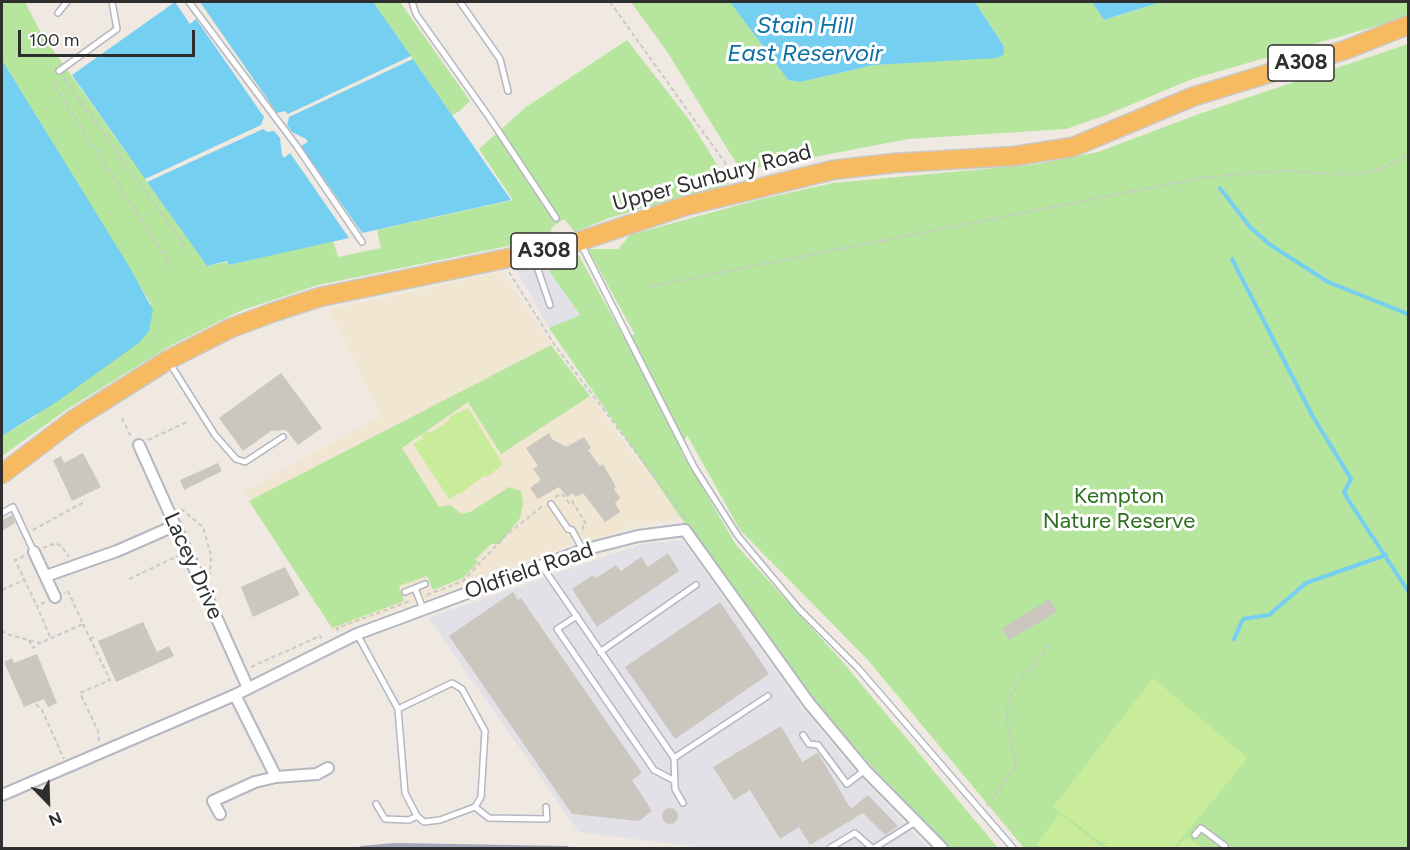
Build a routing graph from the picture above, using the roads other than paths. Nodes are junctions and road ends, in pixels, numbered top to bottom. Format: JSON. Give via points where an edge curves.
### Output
{"nodes":[{"id":1,"x":67,"y":2,"type":"edge"},
{"id":2,"x":112,"y":2,"type":"edge"},
{"id":3,"x":189,"y":2,"type":"edge"},
{"id":4,"x":412,"y":2,"type":"edge"},
{"id":5,"x":460,"y":2,"type":"edge"},
{"id":6,"x":58,"y":13,"type":"dead end"},
{"id":7,"x":1408,"y":25,"type":"edge"},
{"id":8,"x":59,"y":71,"type":"road end"},
{"id":9,"x":507,"y":91,"type":"dead end"},
{"id":10,"x":556,"y":219,"type":"dead end"},
{"id":11,"x":362,"y":242,"type":"dead end"},
{"id":12,"x":580,"y":242,"type":"junction"},
{"id":13,"x":533,"y":254,"type":"junction"},
{"id":14,"x":550,"y":305,"type":"dead end"},
{"id":15,"x":168,"y":360,"type":"junction"},
{"id":16,"x":283,"y":437,"type":"dead end"},
{"id":17,"x":139,"y":444,"type":"road end"},
{"id":18,"x":2,"y":474,"type":"edge"},
{"id":19,"x":551,"y":504,"type":"dead end"},
{"id":20,"x":2,"y":513,"type":"edge"},
{"id":21,"x":174,"y":526,"type":"junction"},
{"id":22,"x":583,"y":550,"type":"junction"},
{"id":23,"x":34,"y":552,"type":"joint"},
{"id":24,"x":542,"y":566,"type":"junction"},
{"id":25,"x":46,"y":576,"type":"junction"},
{"id":26,"x":425,"y":585,"type":"dead end"},
{"id":27,"x":696,"y":585,"type":"dead end"},
{"id":28,"x":415,"y":588,"type":"junction"},
{"id":29,"x":405,"y":592,"type":"dead end"},
{"id":30,"x":55,"y":597,"type":"road end"},
{"id":31,"x":423,"y":609,"type":"junction"},
{"id":32,"x":577,"y":615,"type":"junction"},
{"id":33,"x":357,"y":634,"type":"junction"},
{"id":34,"x":600,"y":652,"type":"junction"},
{"id":35,"x":248,"y":688,"type":"junction"},
{"id":36,"x":235,"y":695,"type":"junction"},
{"id":37,"x":768,"y":696,"type":"dead end"},
{"id":38,"x":398,"y":709,"type":"junction"},
{"id":39,"x":803,"y":735,"type":"dead end"},
{"id":40,"x":674,"y":758,"type":"junction"},
{"id":41,"x":328,"y":768,"type":"dead end"},
{"id":42,"x":865,"y":770,"type":"junction"},
{"id":43,"x":276,"y":777,"type":"junction"},
{"id":44,"x":675,"y":781,"type":"junction"},
{"id":45,"x":2,"y":792,"type":"edge"},
{"id":46,"x":683,"y":803,"type":"dead end"},
{"id":47,"x":376,"y":804,"type":"dead end"},
{"id":48,"x":475,"y":807,"type":"junction"},
{"id":49,"x":546,"y":807,"type":"dead end"},
{"id":50,"x":220,"y":814,"type":"dead end"},
{"id":51,"x":417,"y":816,"type":"junction"},
{"id":52,"x":914,"y":823,"type":"junction"},
{"id":53,"x":1195,"y":836,"type":"dead end"},
{"id":54,"x":830,"y":849,"type":"edge"},
{"id":55,"x":873,"y":849,"type":"edge"},
{"id":56,"x":942,"y":849,"type":"edge"},
{"id":57,"x":1013,"y":849,"type":"edge"},
{"id":58,"x":1224,"y":849,"type":"edge"}],
"edges":[{"from":1,"to":6,"type":"lane"},
{"from":2,"to":8,"type":"lane","via":[[117,29]]},
{"from":3,"to":11,"type":"lane","via":[[296,145]]},
{"from":4,"to":10,"type":"lane","via":[[416,14]]},
{"from":5,"to":9,"type":"lane","via":[[500,59]]},
{"from":7,"to":12,"type":"highway","name":"Upper Sunbury Road","number":"A308","via":[[1345,50],[1192,97],[1073,147],[1016,156],[833,170],[685,206]]},
{"from":12,"to":13,"type":"highway","name":"Upper Sunbury Road","number":"A308"},
{"from":12,"to":57,"type":"lane","via":[[694,467],[738,536],[799,609],[858,668]]},
{"from":13,"to":14,"type":"lane"},
{"from":13,"to":15,"type":"highway","name":"Upper Sunbury Road","number":"A308","via":[[320,297],[231,328]]},
{"from":15,"to":16,"type":"lane","via":[[215,435],[236,459],[245,462]]},
{"from":15,"to":18,"type":"highway","name":"Upper Sunbury Road","number":"A308","via":[[72,420]]},
{"from":17,"to":21,"type":"street","name":"Lacey Drive"},
{"from":19,"to":22,"type":"lane"},
{"from":20,"to":23,"type":"lane","via":[[13,507]]},
{"from":21,"to":25,"type":"street"},
{"from":21,"to":35,"type":"street","name":"Lacey Drive"},
{"from":22,"to":24,"type":"street","name":"Oldfield Road"},
{"from":22,"to":42,"type":"street","name":"Oldfield Road","via":[[638,536],[685,530],[809,703]]},
{"from":23,"to":25,"type":"street"},
{"from":24,"to":31,"type":"street","name":"Oldfield Road"},
{"from":24,"to":32,"type":"lane"},
{"from":25,"to":30,"type":"street"},
{"from":26,"to":28,"type":"lane"},
{"from":27,"to":34,"type":"lane"},
{"from":28,"to":29,"type":"lane"},
{"from":28,"to":31,"type":"lane"},
{"from":31,"to":33,"type":"street","name":"Oldfield Road"},
{"from":32,"to":34,"type":"lane"},
{"from":32,"to":44,"type":"lane","via":[[557,629],[654,770]]},
{"from":33,"to":35,"type":"street","name":"Oldfield Road"},
{"from":33,"to":38,"type":"lane"},
{"from":34,"to":40,"type":"lane"},
{"from":35,"to":36,"type":"street","name":"Oldfield Road"},
{"from":36,"to":43,"type":"street"},
{"from":36,"to":45,"type":"street","name":"Oldfield Road"},
{"from":37,"to":40,"type":"lane"},
{"from":38,"to":48,"type":"lane","via":[[452,682],[462,689],[485,731],[481,797]]},
{"from":38,"to":51,"type":"lane","via":[[405,794]]},
{"from":39,"to":42,"type":"lane","via":[[809,744],[818,745],[848,784]]},
{"from":40,"to":44,"type":"lane"},
{"from":41,"to":43,"type":"street","via":[[317,774]]},
{"from":42,"to":52,"type":"street"},
{"from":43,"to":50,"type":"street","via":[[213,801]]},
{"from":44,"to":46,"type":"lane"},
{"from":47,"to":51,"type":"lane","via":[[385,819],[409,820]]},
{"from":48,"to":49,"type":"lane","via":[[489,818],[546,819]]},
{"from":48,"to":51,"type":"lane","via":[[440,820],[424,822]]},
{"from":52,"to":55,"type":"lane"},
{"from":52,"to":56,"type":"street"},
{"from":53,"to":58,"type":"lane","via":[[1201,828]]},
{"from":54,"to":55,"type":"lane","via":[[855,833]]}]}
